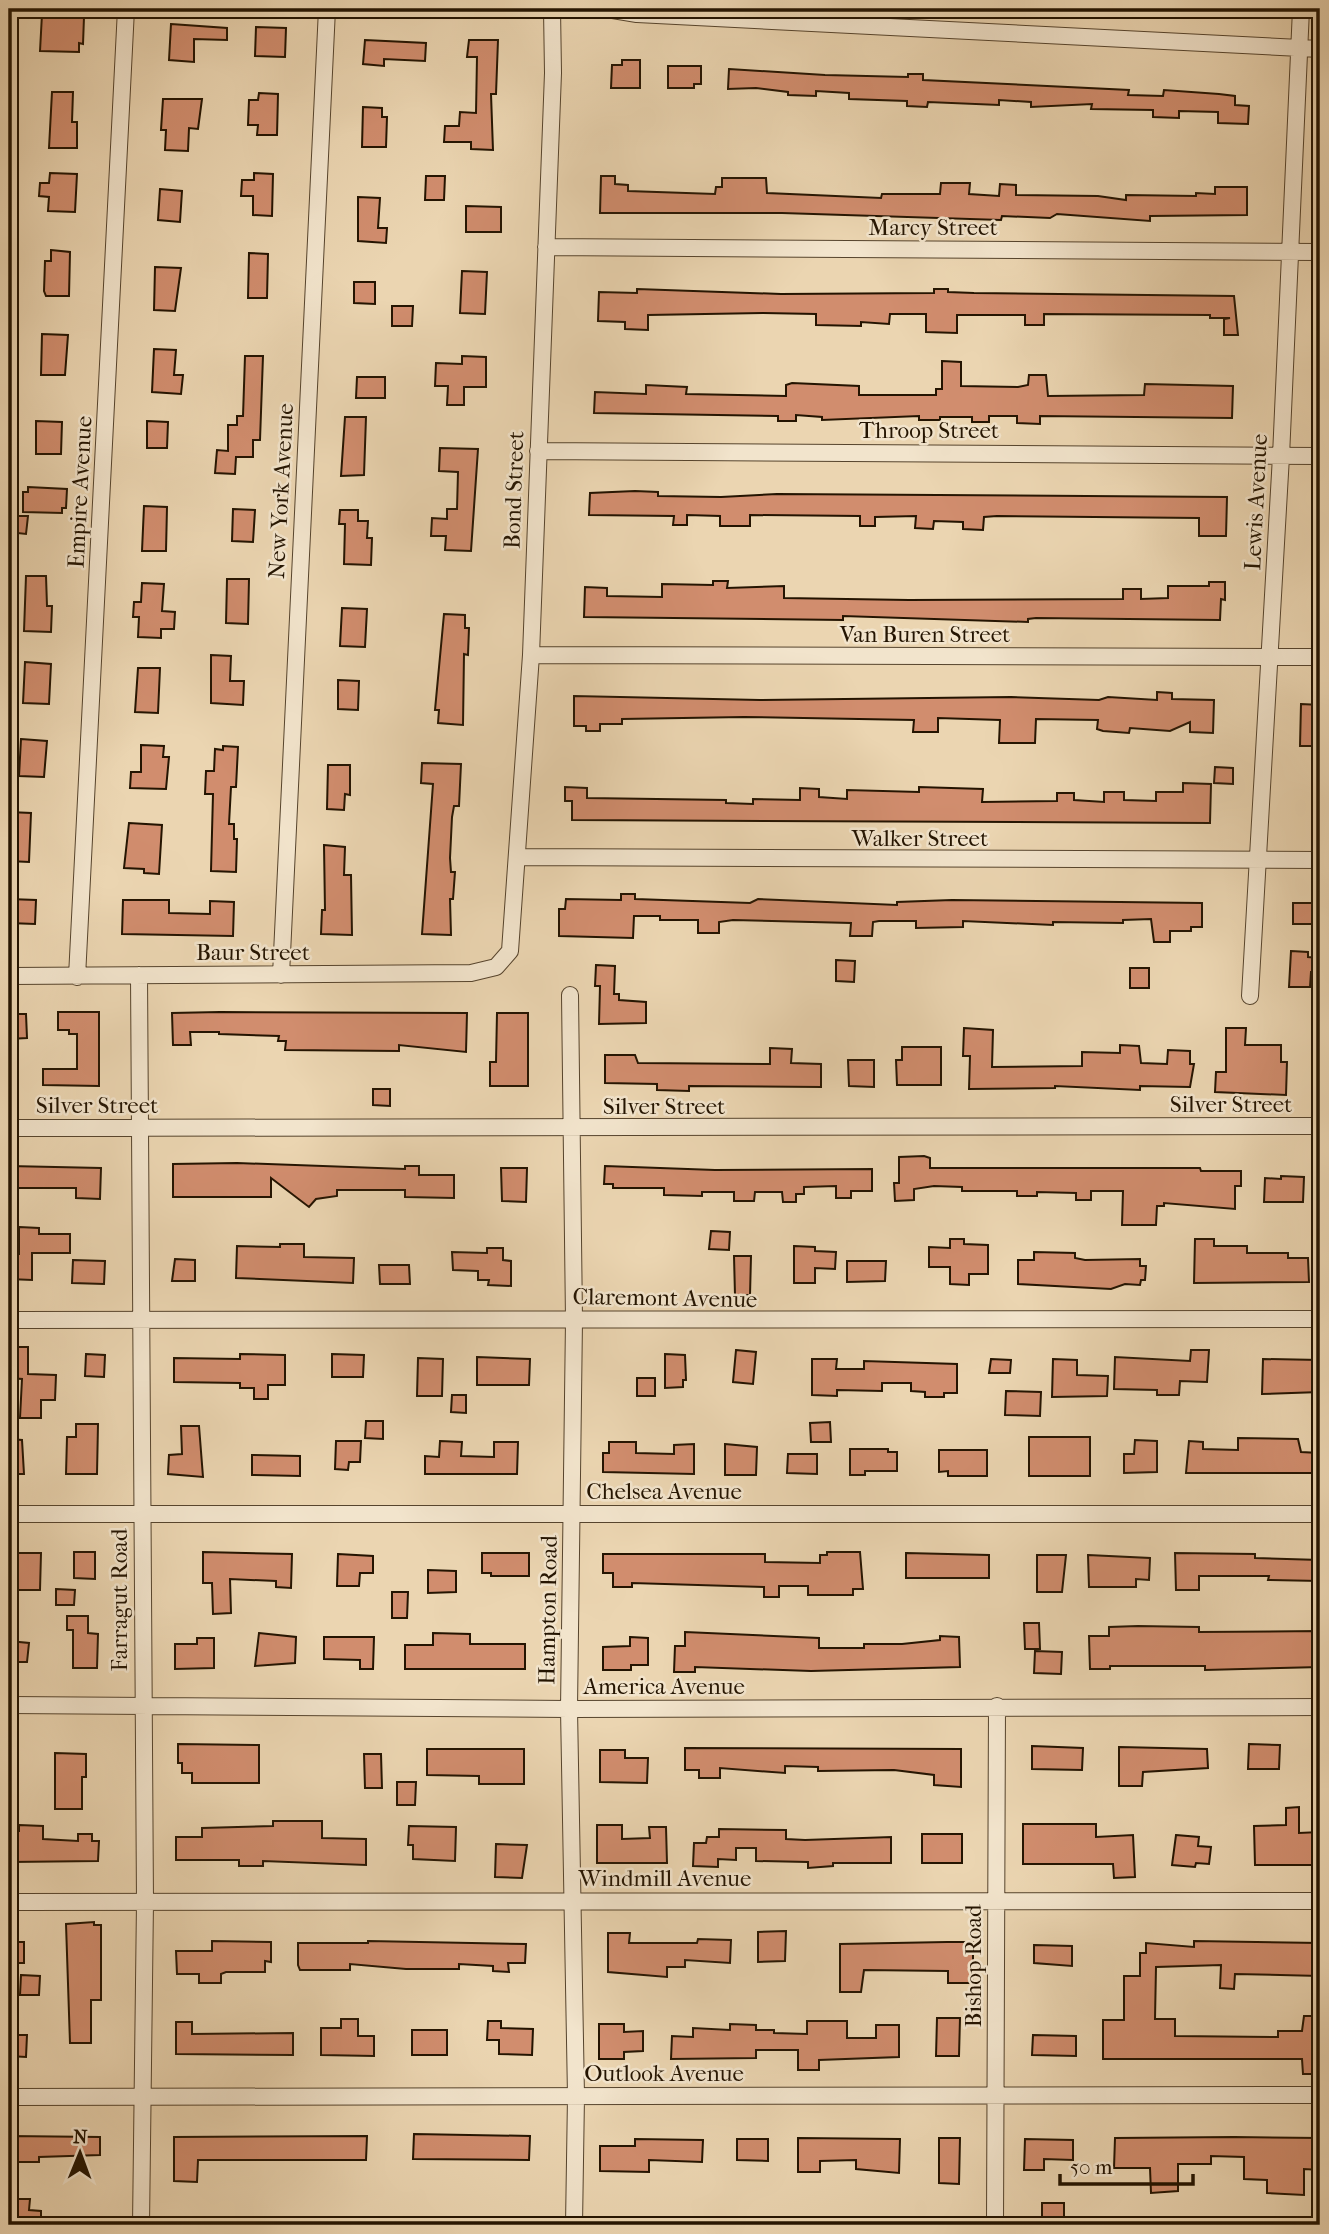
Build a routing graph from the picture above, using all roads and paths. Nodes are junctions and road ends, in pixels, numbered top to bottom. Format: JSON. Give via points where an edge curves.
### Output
{"nodes":[{"id":1,"x":126,"y":9,"type":"edge"},
{"id":2,"x":327,"y":9,"type":"edge"},
{"id":3,"x":552,"y":9,"type":"edge"},
{"id":4,"x":607,"y":9,"type":"edge"},
{"id":5,"x":1301,"y":9,"type":"edge"},
{"id":6,"x":1300,"y":49,"type":"junction"},
{"id":7,"x":1320,"y":49,"type":"edge"},
{"id":8,"x":546,"y":247,"type":"junction"},
{"id":9,"x":1289,"y":252,"type":"junction"},
{"id":10,"x":1320,"y":253,"type":"edge"},
{"id":11,"x":538,"y":450,"type":"junction"},
{"id":12,"x":1281,"y":456,"type":"junction"},
{"id":13,"x":1320,"y":456,"type":"edge"},
{"id":14,"x":531,"y":655,"type":"junction"},
{"id":15,"x":1270,"y":657,"type":"junction"},
{"id":16,"x":1320,"y":657,"type":"edge"},
{"id":17,"x":519,"y":857,"type":"junction"},
{"id":18,"x":1258,"y":860,"type":"junction"},
{"id":19,"x":1320,"y":860,"type":"edge"},
{"id":20,"x":496,"y":967,"type":"joint"},
{"id":21,"x":139,"y":975,"type":"junction"},
{"id":22,"x":281,"y":975,"type":"junction"},
{"id":23,"x":9,"y":976,"type":"edge"},
{"id":24,"x":77,"y":976,"type":"junction"},
{"id":25,"x":570,"y":995,"type":"dead end"},
{"id":26,"x":1250,"y":996,"type":"dead end"},
{"id":27,"x":1320,"y":1126,"type":"edge"},
{"id":28,"x":141,"y":1127,"type":"junction"},
{"id":29,"x":9,"y":1128,"type":"edge"},
{"id":30,"x":571,"y":1129,"type":"junction"},
{"id":31,"x":1320,"y":1319,"type":"edge"},
{"id":32,"x":9,"y":1320,"type":"edge"},
{"id":33,"x":574,"y":1320,"type":"junction"},
{"id":34,"x":143,"y":1321,"type":"junction"},
{"id":35,"x":9,"y":1514,"type":"edge"},
{"id":36,"x":141,"y":1514,"type":"junction"},
{"id":37,"x":573,"y":1514,"type":"junction"},
{"id":38,"x":1320,"y":1514,"type":"edge"},
{"id":39,"x":9,"y":1705,"type":"edge"},
{"id":40,"x":142,"y":1705,"type":"junction"},
{"id":41,"x":997,"y":1706,"type":"junction"},
{"id":42,"x":1320,"y":1707,"type":"edge"},
{"id":43,"x":569,"y":1709,"type":"junction"},
{"id":44,"x":570,"y":1900,"type":"junction"},
{"id":45,"x":1320,"y":1900,"type":"edge"},
{"id":46,"x":9,"y":1902,"type":"edge"},
{"id":47,"x":145,"y":1902,"type":"junction"},
{"id":48,"x":996,"y":1902,"type":"junction"},
{"id":49,"x":996,"y":2095,"type":"junction"},
{"id":50,"x":1320,"y":2095,"type":"edge"},
{"id":51,"x":576,"y":2096,"type":"junction"},
{"id":52,"x":9,"y":2097,"type":"edge"},
{"id":53,"x":142,"y":2097,"type":"junction"},
{"id":54,"x":141,"y":2225,"type":"edge"},
{"id":55,"x":574,"y":2225,"type":"edge"},
{"id":56,"x":995,"y":2225,"type":"edge"}],
"edges":[{"from":1,"to":24,"type":"street","name":"Empire Avenue"},
{"from":2,"to":22,"type":"street","name":"New York Avenue"},
{"from":3,"to":8,"type":"street","name":"Bond Street"},
{"from":4,"to":6,"type":"street"},
{"from":5,"to":6,"type":"street","name":"Lewis Avenue"},
{"from":6,"to":7,"type":"street"},
{"from":6,"to":9,"type":"street","name":"Lewis Avenue"},
{"from":8,"to":9,"type":"street","name":"Marcy Street"},
{"from":8,"to":11,"type":"street","name":"Bond Street"},
{"from":9,"to":10,"type":"street","name":"Marcy Street"},
{"from":9,"to":12,"type":"street","name":"Lewis Avenue"},
{"from":11,"to":12,"type":"street","name":"Throop Street"},
{"from":11,"to":14,"type":"street","name":"Bond Street"},
{"from":12,"to":13,"type":"street","name":"Throop Street"},
{"from":12,"to":15,"type":"street","name":"Lewis Avenue"},
{"from":14,"to":15,"type":"street","name":"Van Buren Street"},
{"from":14,"to":17,"type":"street","name":"Bond Street"},
{"from":15,"to":16,"type":"street","name":"Van Buren Street"},
{"from":15,"to":18,"type":"street","name":"Lewis Avenue"},
{"from":17,"to":18,"type":"street","name":"Walker Street"},
{"from":17,"to":20,"type":"street","name":"Bond Street","via":[[510,951]]},
{"from":18,"to":19,"type":"street","name":"Walker Street"},
{"from":18,"to":26,"type":"street","name":"Lewis Avenue"},
{"from":20,"to":22,"type":"street","name":"Baur Street","via":[[471,972]]},
{"from":21,"to":22,"type":"street","name":"Baur Street"},
{"from":21,"to":24,"type":"street","name":"Baur Street"},
{"from":21,"to":28,"type":"street","name":"Farragut Road"},
{"from":23,"to":24,"type":"street","name":"Baur Street"},
{"from":25,"to":30,"type":"street","name":"Hampton Road"},
{"from":27,"to":30,"type":"street","name":"Silver Street"},
{"from":28,"to":29,"type":"street","name":"Silver Street"},
{"from":28,"to":30,"type":"street","name":"Silver Street"},
{"from":28,"to":34,"type":"street","name":"Farragut Road"},
{"from":30,"to":33,"type":"street","name":"Hampton Road"},
{"from":31,"to":33,"type":"street","name":"Claremont Avenue"},
{"from":32,"to":34,"type":"street","name":"Claremont Avenue"},
{"from":33,"to":34,"type":"street","name":"Claremont Avenue"},
{"from":33,"to":37,"type":"street","name":"Hampton Road"},
{"from":34,"to":36,"type":"street","name":"Farragut Road"},
{"from":35,"to":36,"type":"street","name":"Chelsea Avenue"},
{"from":36,"to":37,"type":"street","name":"Chelsea Avenue"},
{"from":36,"to":40,"type":"street","name":"Farragut Road"},
{"from":37,"to":38,"type":"street","name":"Chelsea Avenue"},
{"from":37,"to":43,"type":"street","name":"Hampton Road"},
{"from":39,"to":40,"type":"street","name":"America Avenue"},
{"from":40,"to":43,"type":"street","name":"America Avenue"},
{"from":40,"to":47,"type":"street","name":"Farragut Road"},
{"from":41,"to":42,"type":"street","name":"America Avenue"},
{"from":41,"to":43,"type":"street","name":"America Avenue"},
{"from":41,"to":48,"type":"street","name":"Bishop Road"},
{"from":43,"to":44,"type":"street","name":"Hampton Road"},
{"from":44,"to":47,"type":"street","name":"Windmill Avenue"},
{"from":44,"to":48,"type":"street","name":"Windmill Avenue"},
{"from":44,"to":51,"type":"street","name":"Hampton Road"},
{"from":45,"to":48,"type":"street","name":"Windmill Avenue"},
{"from":46,"to":47,"type":"street","name":"Windmill Avenue"},
{"from":47,"to":53,"type":"street","name":"Farragut Road"},
{"from":48,"to":49,"type":"street","name":"Bishop Road"},
{"from":49,"to":50,"type":"street","name":"Outlook Avenue"},
{"from":49,"to":51,"type":"street","name":"Outlook Avenue"},
{"from":49,"to":56,"type":"street","name":"Bishop Road"},
{"from":51,"to":53,"type":"street","name":"Outlook Avenue"},
{"from":51,"to":55,"type":"street","name":"Hampton Road"},
{"from":52,"to":53,"type":"street","name":"Outlook Avenue"},
{"from":53,"to":54,"type":"street","name":"Farragut Road"}]}
